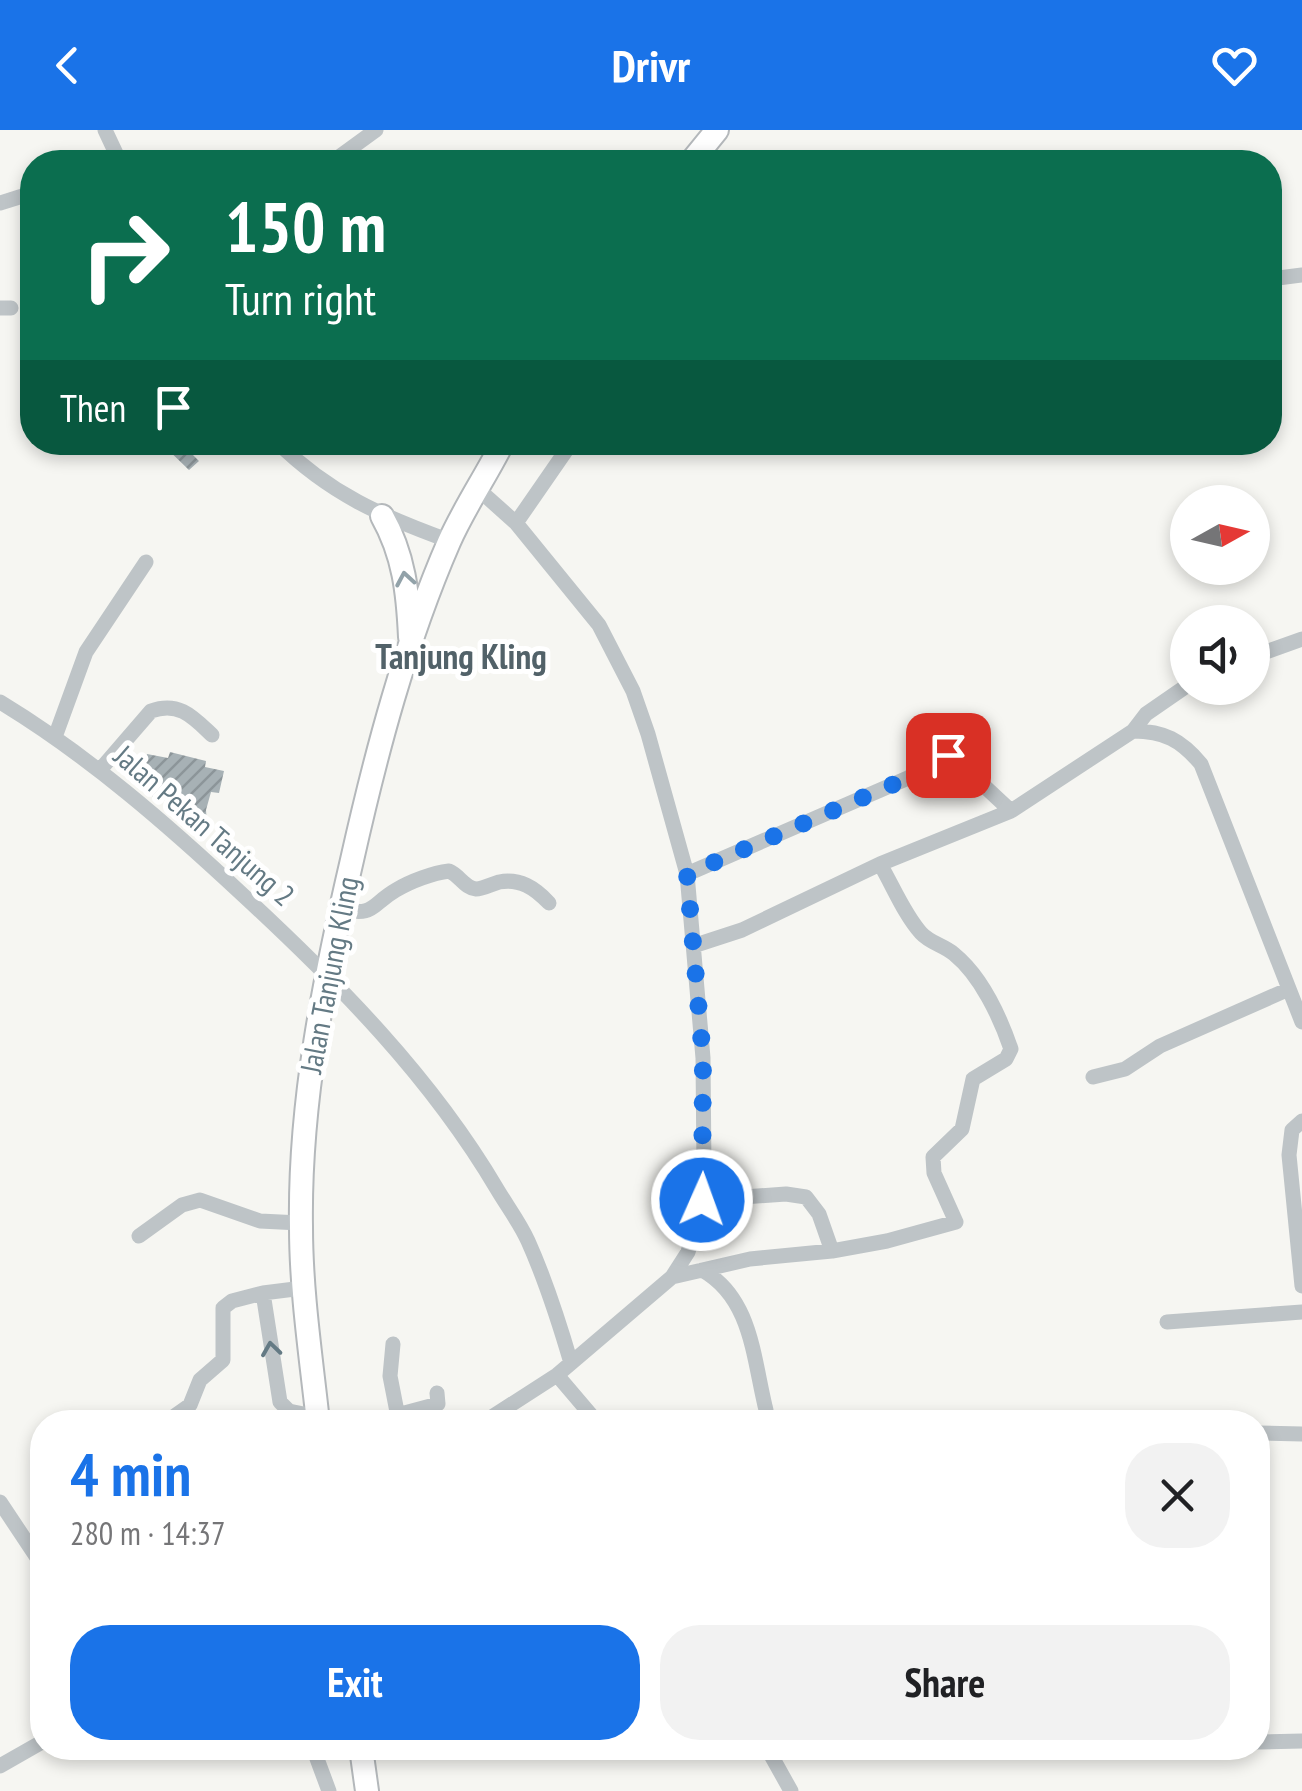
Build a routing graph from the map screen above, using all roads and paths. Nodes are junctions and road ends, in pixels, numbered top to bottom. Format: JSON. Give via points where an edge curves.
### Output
{"nodes":[{"id":1,"x":376,"y":130,"type":"edge"},
{"id":2,"x":348,"y":150,"type":"edge"},
{"id":3,"x":292,"y":455,"type":"edge"},
{"id":4,"x":494,"y":455,"type":"edge"},
{"id":5,"x":563,"y":455,"type":"edge"},
{"id":6,"x":478,"y":489,"type":"junction"},
{"id":7,"x":382,"y":516,"type":"junction"},
{"id":8,"x":516,"y":523,"type":"junction"},
{"id":9,"x":450,"y":541,"type":"junction"},
{"id":10,"x":146,"y":562,"type":"dead end"},
{"id":11,"x":1302,"y":639,"type":"edge"},
{"id":12,"x":410,"y":646,"type":"junction"},
{"id":13,"x":1270,"y":651,"type":"edge"},
{"id":14,"x":1170,"y":697,"type":"edge"},
{"id":15,"x":0,"y":703,"type":"edge"},
{"id":16,"x":1133,"y":730,"type":"junction"},
{"id":17,"x":212,"y":735,"type":"dead end"},
{"id":18,"x":55,"y":737,"type":"junction"},
{"id":19,"x":100,"y":770,"type":"junction"},
{"id":20,"x":1011,"y":811,"type":"junction"},
{"id":21,"x":880,"y":864,"type":"junction"},
{"id":22,"x":687,"y":874,"type":"junction"},
{"id":23,"x":548,"y":902,"type":"dead end"},
{"id":24,"x":340,"y":909,"type":"junction"},
{"id":25,"x":696,"y":945,"type":"junction"},
{"id":26,"x":328,"y":974,"type":"junction"},
{"id":27,"x":1288,"y":988,"type":"junction"},
{"id":28,"x":1302,"y":1022,"type":"edge"},
{"id":29,"x":1093,"y":1077,"type":"dead end"},
{"id":30,"x":1302,"y":1121,"type":"edge"},
{"id":31,"x":702,"y":1200,"type":"junction"},
{"id":32,"x":300,"y":1224,"type":"junction"},
{"id":33,"x":139,"y":1236,"type":"dead end"},
{"id":34,"x":832,"y":1251,"type":"junction"},
{"id":35,"x":702,"y":1270,"type":"junction"},
{"id":36,"x":672,"y":1277,"type":"junction"},
{"id":37,"x":1302,"y":1286,"type":"edge"},
{"id":38,"x":303,"y":1288,"type":"junction"},
{"id":39,"x":263,"y":1293,"type":"junction"},
{"id":40,"x":1302,"y":1312,"type":"edge"},
{"id":41,"x":1167,"y":1322,"type":"dead end"},
{"id":42,"x":393,"y":1344,"type":"dead end"},
{"id":43,"x":571,"y":1363,"type":"junction"},
{"id":44,"x":557,"y":1375,"type":"junction"},
{"id":45,"x":437,"y":1392,"type":"dead end"},
{"id":46,"x":183,"y":1410,"type":"edge"},
{"id":47,"x":287,"y":1410,"type":"edge"},
{"id":48,"x":317,"y":1410,"type":"edge"},
{"id":49,"x":396,"y":1410,"type":"edge"},
{"id":50,"x":422,"y":1410,"type":"edge"},
{"id":51,"x":503,"y":1410,"type":"edge"},
{"id":52,"x":587,"y":1410,"type":"edge"},
{"id":53,"x":766,"y":1410,"type":"dead end"},
{"id":54,"x":1270,"y":1433,"type":"edge"},
{"id":55,"x":1302,"y":1434,"type":"edge"},
{"id":56,"x":0,"y":1502,"type":"edge"},
{"id":57,"x":30,"y":1547,"type":"edge"},
{"id":58,"x":1302,"y":1741,"type":"edge"},
{"id":59,"x":1270,"y":1742,"type":"edge"},
{"id":60,"x":30,"y":1749,"type":"edge"},
{"id":61,"x":317,"y":1760,"type":"edge"},
{"id":62,"x":362,"y":1760,"type":"edge"},
{"id":63,"x":774,"y":1760,"type":"edge"},
{"id":64,"x":0,"y":1766,"type":"edge"},
{"id":65,"x":329,"y":1791,"type":"edge"},
{"id":66,"x":366,"y":1791,"type":"edge"},
{"id":67,"x":791,"y":1791,"type":"edge"}],
"edges":[{"from":1,"to":2,"type":"street"},
{"from":3,"to":7,"type":"street"},
{"from":4,"to":6,"type":"highway","name":"Jalan Tanjung Kling"},
{"from":5,"to":8,"type":"street"},
{"from":6,"to":8,"type":"street"},
{"from":6,"to":9,"type":"highway","name":"Jalan Tanjung Kling"},
{"from":7,"to":9,"type":"street"},
{"from":12,"to":7,"type":"highway","one_way":true,"via":[[403,565]]},
{"from":8,"to":22,"type":"street","via":[[579,598],[618,659],[648,734]]},
{"from":9,"to":12,"type":"highway","name":"Jalan Tanjung Kling"},
{"from":10,"to":18,"type":"street","via":[[86,652]]},
{"from":11,"to":13,"type":"street"},
{"from":12,"to":24,"type":"highway","name":"Jalan Tanjung Kling"},
{"from":14,"to":16,"type":"street"},
{"from":15,"to":18,"type":"street","name":"Jalan Pekan Tanjung 2"},
{"from":16,"to":20,"type":"street"},
{"from":16,"to":27,"type":"street","via":[[1172,736],[1201,764]]},
{"from":17,"to":19,"type":"street","via":[[189,714],[161,707],[150,711]]},
{"from":18,"to":19,"type":"street","name":"Jalan Pekan Tanjung 2"},
{"from":19,"to":26,"type":"street","name":"Jalan Pekan Tanjung 2"},
{"from":20,"to":21,"type":"street"},
{"from":20,"to":22,"type":"street","via":[[953,757],[940,755],[908,778]]},
{"from":21,"to":25,"type":"street"},
{"from":21,"to":34,"type":"street","via":[[918,930],[956,955],[983,989],[1011,1049],[973,1079],[962,1128],[933,1156],[956,1222]]},
{"from":22,"to":25,"type":"street"},
{"from":23,"to":24,"type":"street","via":[[527,885],[503,881],[476,889],[450,871],[395,890],[375,909]]},
{"from":24,"to":26,"type":"highway","name":"Jalan Tanjung Kling"},
{"from":25,"to":31,"type":"street"},
{"from":26,"to":32,"type":"highway","name":"Jalan Tanjung Kling","via":[[306,1111]]},
{"from":26,"to":43,"type":"street","name":"Jalan Pekan Tanjung 2","via":[[454,1120],[478,1158],[527,1239]]},
{"from":27,"to":28,"type":"street"},
{"from":27,"to":29,"type":"street","via":[[1160,1046],[1124,1070]]},
{"from":30,"to":37,"type":"street","via":[[1292,1130],[1289,1155]]},
{"from":31,"to":34,"type":"street","via":[[806,1198]]},
{"from":31,"to":36,"type":"street","via":[[688,1252]]},
{"from":32,"to":33,"type":"street","via":[[260,1222],[200,1200]]},
{"from":32,"to":38,"type":"highway","name":"Jalan Tanjung Kling"},
{"from":34,"to":35,"type":"street"},
{"from":35,"to":36,"type":"street"},
{"from":35,"to":53,"type":"street","via":[[740,1308]]},
{"from":36,"to":43,"type":"street"},
{"from":38,"to":39,"type":"street"},
{"from":38,"to":48,"type":"highway","name":"Jalan Tanjung Kling"},
{"from":39,"to":46,"type":"street","via":[[222,1308],[223,1360],[200,1380]]},
{"from":47,"to":39,"type":"street","one_way":true,"via":[[280,1402]]},
{"from":40,"to":41,"type":"street"},
{"from":42,"to":49,"type":"street"},
{"from":43,"to":44,"type":"street"},
{"from":44,"to":51,"type":"street"},
{"from":44,"to":52,"type":"street"},
{"from":45,"to":50,"type":"street","via":[[438,1404]]},
{"from":54,"to":55,"type":"street"},
{"from":56,"to":57,"type":"street"},
{"from":58,"to":59,"type":"street"},
{"from":60,"to":64,"type":"street"},
{"from":61,"to":65,"type":"street"},
{"from":62,"to":66,"type":"highway"},
{"from":63,"to":67,"type":"street"}]}
